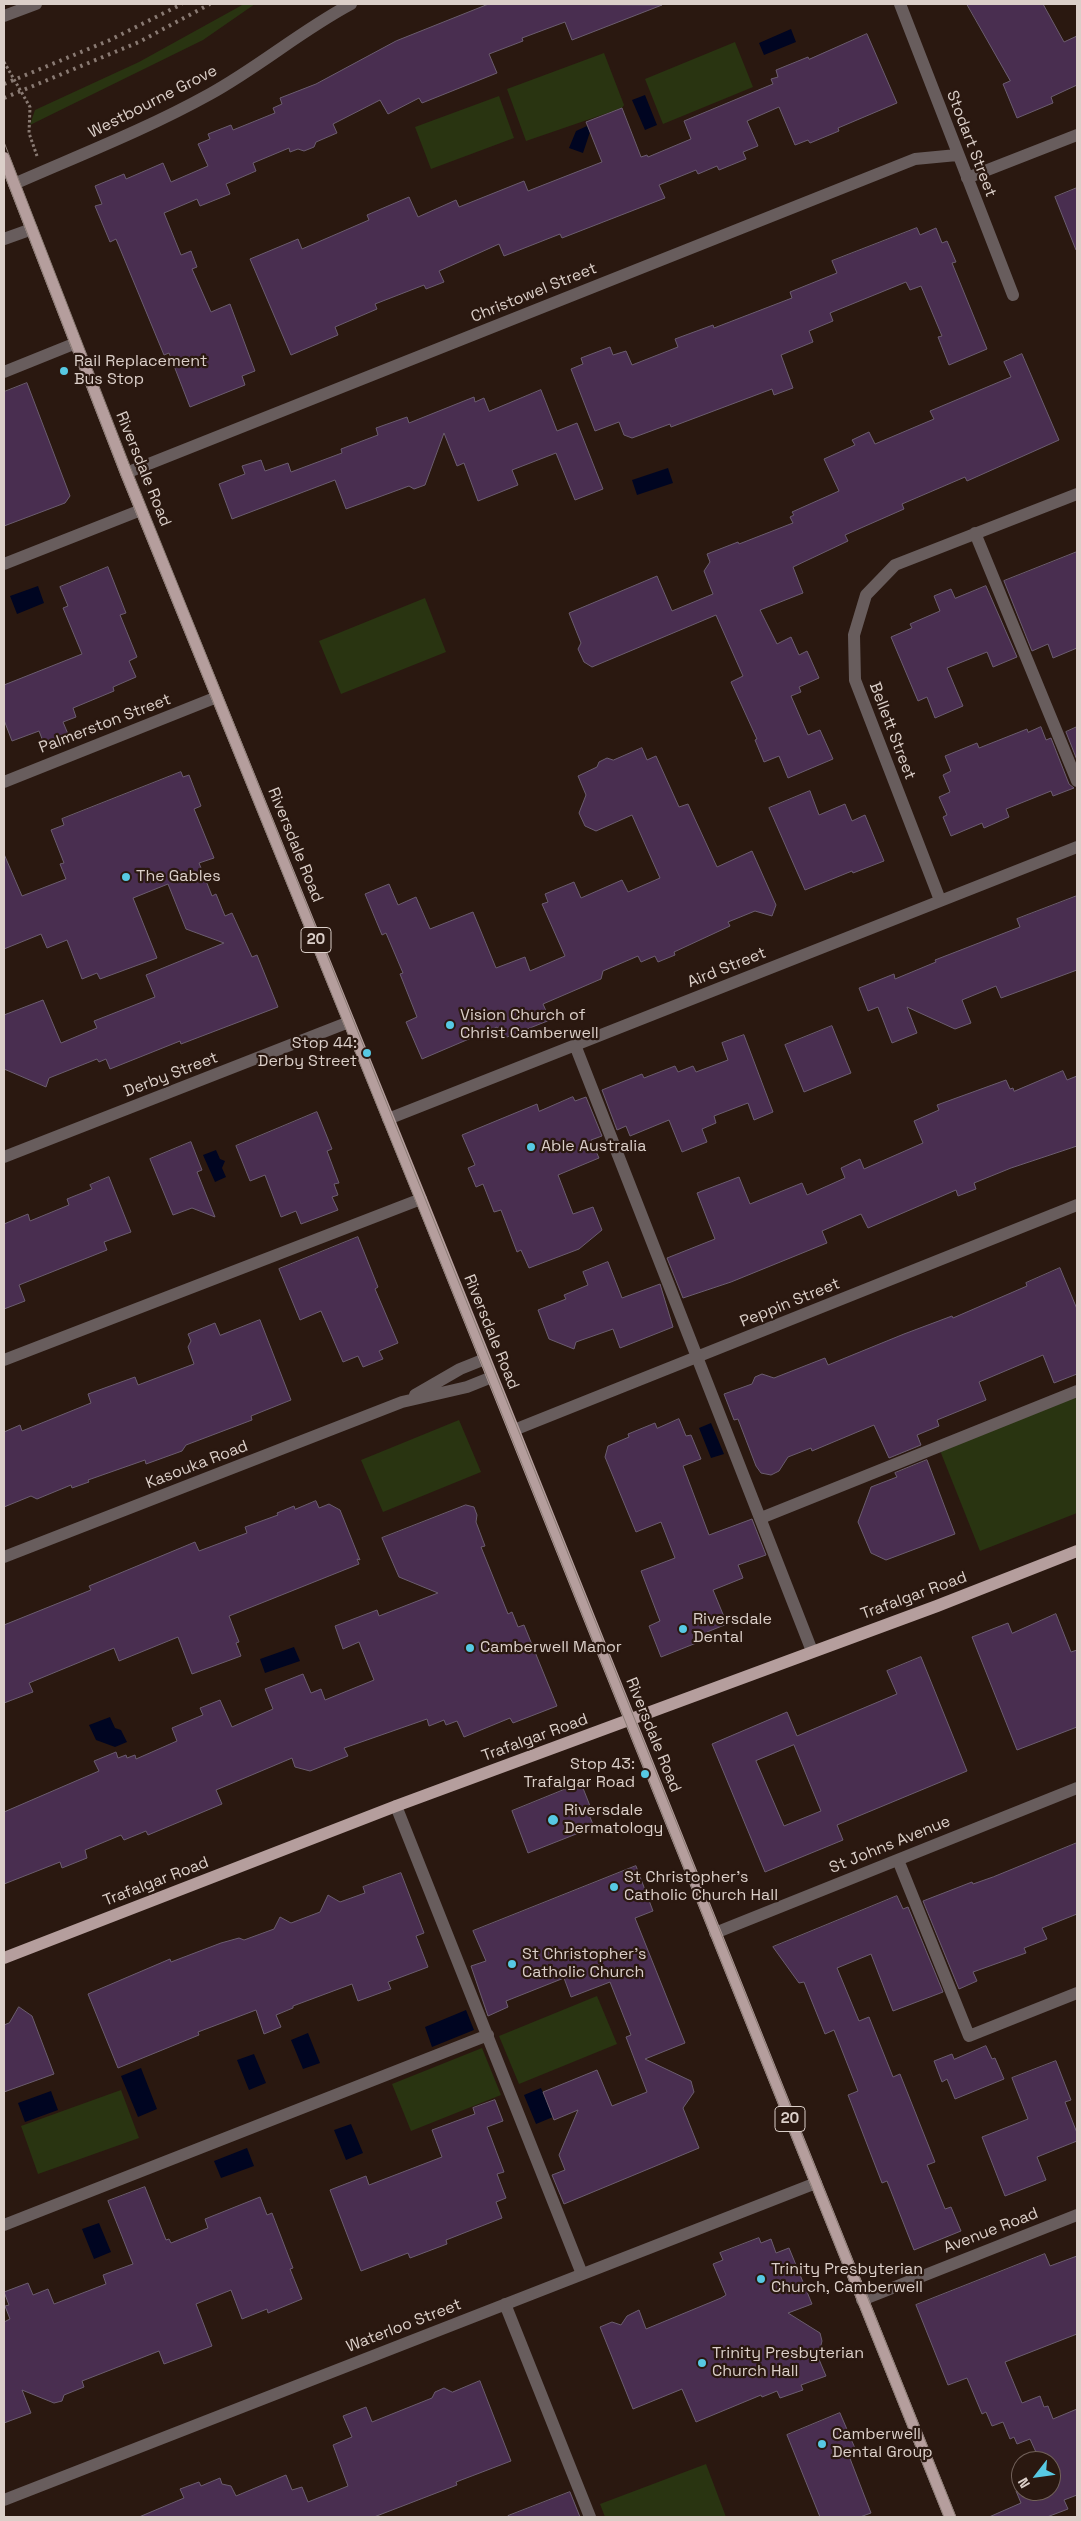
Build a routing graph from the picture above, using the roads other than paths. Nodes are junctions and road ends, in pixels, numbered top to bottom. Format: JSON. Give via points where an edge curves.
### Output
{"nodes":[{"id":1,"x":36,"y":4,"type":"edge"},
{"id":2,"x":350,"y":4,"type":"edge"},
{"id":3,"x":900,"y":4,"type":"edge"},
{"id":4,"x":4,"y":16,"type":"edge"},
{"id":5,"x":1077,"y":134,"type":"edge"},
{"id":6,"x":957,"y":155,"type":"junction"},
{"id":7,"x":4,"y":158,"type":"edge"},
{"id":8,"x":967,"y":178,"type":"junction"},
{"id":9,"x":14,"y":184,"type":"junction"},
{"id":10,"x":32,"y":229,"type":"junction"},
{"id":11,"x":4,"y":239,"type":"edge"},
{"id":12,"x":1012,"y":295,"type":"dead end"},
{"id":13,"x":76,"y":344,"type":"junction"},
{"id":14,"x":4,"y":372,"type":"edge"},
{"id":15,"x":126,"y":473,"type":"junction"},
{"id":16,"x":1077,"y":494,"type":"edge"},
{"id":17,"x":142,"y":510,"type":"junction"},
{"id":18,"x":975,"y":533,"type":"junction"},
{"id":19,"x":4,"y":564,"type":"edge"},
{"id":20,"x":217,"y":697,"type":"junction"},
{"id":21,"x":1077,"y":781,"type":"edge"},
{"id":22,"x":4,"y":782,"type":"edge"},
{"id":23,"x":1077,"y":848,"type":"edge"},
{"id":24,"x":940,"y":900,"type":"junction"},
{"id":25,"x":349,"y":1022,"type":"junction"},
{"id":26,"x":575,"y":1045,"type":"junction"},
{"id":27,"x":388,"y":1119,"type":"junction"},
{"id":28,"x":4,"y":1157,"type":"edge"},
{"id":29,"x":421,"y":1199,"type":"junction"},
{"id":30,"x":1077,"y":1204,"type":"edge"},
{"id":31,"x":697,"y":1358,"type":"junction"},
{"id":32,"x":485,"y":1359,"type":"junction"},
{"id":33,"x":4,"y":1360,"type":"edge"},
{"id":34,"x":492,"y":1377,"type":"junction"},
{"id":35,"x":1077,"y":1391,"type":"edge"},
{"id":36,"x":402,"y":1402,"type":"junction"},
{"id":37,"x":514,"y":1430,"type":"junction"},
{"id":38,"x":761,"y":1518,"type":"junction"},
{"id":39,"x":1077,"y":1551,"type":"edge"},
{"id":40,"x":4,"y":1557,"type":"edge"},
{"id":41,"x":812,"y":1650,"type":"junction"},
{"id":42,"x":630,"y":1721,"type":"junction"},
{"id":43,"x":1077,"y":1788,"type":"edge"},
{"id":44,"x":396,"y":1806,"type":"junction"},
{"id":45,"x":898,"y":1860,"type":"junction"},
{"id":46,"x":715,"y":1933,"type":"junction"},
{"id":47,"x":4,"y":1958,"type":"edge"},
{"id":48,"x":1077,"y":1994,"type":"edge"},
{"id":49,"x":488,"y":2035,"type":"junction"},
{"id":50,"x":816,"y":2183,"type":"junction"},
{"id":51,"x":1077,"y":2215,"type":"edge"},
{"id":52,"x":4,"y":2225,"type":"edge"},
{"id":53,"x":582,"y":2274,"type":"junction"},
{"id":54,"x":862,"y":2300,"type":"junction"},
{"id":55,"x":505,"y":2304,"type":"junction"},
{"id":56,"x":4,"y":2500,"type":"edge"},
{"id":57,"x":590,"y":2517,"type":"edge"},
{"id":58,"x":950,"y":2517,"type":"edge"}],
"edges":[{"from":1,"to":4,"type":"street"},
{"from":2,"to":9,"type":"street","name":"Westbourne Grove","via":[[211,94]]},
{"from":3,"to":6,"type":"street","name":"Stodart Street"},
{"from":5,"to":8,"type":"street"},
{"from":6,"to":8,"type":"street","name":"Stodart Street"},
{"from":6,"to":15,"type":"street","name":"Christowel Street","via":[[915,159]]},
{"from":7,"to":9,"type":"main road","name":"Riversdale Road","number":"20"},
{"from":8,"to":12,"type":"street","name":"Stodart Street"},
{"from":9,"to":10,"type":"main road","name":"Riversdale Road","number":"20"},
{"from":10,"to":11,"type":"street"},
{"from":10,"to":13,"type":"main road","name":"Riversdale Road","number":"20"},
{"from":13,"to":14,"type":"street"},
{"from":13,"to":15,"type":"main road","name":"Riversdale Road","number":"20"},
{"from":15,"to":17,"type":"main road","name":"Riversdale Road","number":"20"},
{"from":16,"to":18,"type":"street","name":"Bellett Street"},
{"from":17,"to":19,"type":"street"},
{"from":17,"to":20,"type":"main road","name":"Riversdale Road","number":"20"},
{"from":18,"to":21,"type":"street"},
{"from":18,"to":24,"type":"street","name":"Bellett Street","via":[[895,565],[866,595],[854,635],[855,680]]},
{"from":20,"to":22,"type":"street","name":"Palmerston Street"},
{"from":20,"to":25,"type":"main road","name":"Riversdale Road","number":"20"},
{"from":23,"to":24,"type":"street","name":"Aird Street"},
{"from":24,"to":26,"type":"street","name":"Aird Street"},
{"from":25,"to":27,"type":"main road","name":"Riversdale Road","number":"20"},
{"from":25,"to":28,"type":"street","name":"Derby Street"},
{"from":26,"to":27,"type":"street","name":"Aird Street"},
{"from":26,"to":31,"type":"street"},
{"from":27,"to":29,"type":"main road","name":"Riversdale Road","number":"20"},
{"from":29,"to":32,"type":"main road","name":"Riversdale Road","number":"20"},
{"from":29,"to":33,"type":"street"},
{"from":30,"to":31,"type":"street","name":"Peppin Street"},
{"from":31,"to":37,"type":"street","name":"Peppin Street"},
{"from":31,"to":38,"type":"street"},
{"from":32,"to":34,"type":"main road","name":"Riversdale Road","number":"20"},
{"from":32,"to":36,"type":"street","name":"Kasouka Road","via":[[460,1369]]},
{"from":34,"to":36,"type":"street","name":"Kasouka Road","via":[[467,1387]]},
{"from":34,"to":37,"type":"main road","name":"Riversdale Road","number":"20"},
{"from":35,"to":38,"type":"street"},
{"from":36,"to":40,"type":"street","name":"Kasouka Road"},
{"from":37,"to":42,"type":"main road","name":"Riversdale Road","number":"20"},
{"from":38,"to":41,"type":"street"},
{"from":39,"to":41,"type":"main road","name":"Trafalgar Road","via":[[938,1606]]},
{"from":41,"to":42,"type":"main road","name":"Trafalgar Road"},
{"from":42,"to":44,"type":"main road","name":"Trafalgar Road"},
{"from":42,"to":46,"type":"main road","name":"Riversdale Road","number":"20"},
{"from":43,"to":45,"type":"street","name":"St Johns Avenue"},
{"from":44,"to":47,"type":"main road","name":"Trafalgar Road"},
{"from":44,"to":49,"type":"street"},
{"from":45,"to":46,"type":"street","name":"St Johns Avenue"},
{"from":45,"to":48,"type":"street","via":[[970,2036]]},
{"from":46,"to":50,"type":"main road","name":"Riversdale Road","number":"20"},
{"from":49,"to":52,"type":"street"},
{"from":49,"to":53,"type":"street"},
{"from":50,"to":53,"type":"street","name":"Waterloo Street"},
{"from":50,"to":54,"type":"main road","name":"Riversdale Road","number":"20"},
{"from":51,"to":54,"type":"street","name":"Avenue Road"},
{"from":53,"to":55,"type":"street","name":"Waterloo Street"},
{"from":54,"to":58,"type":"main road","name":"Riversdale Road","number":"20"},
{"from":55,"to":56,"type":"street","name":"Waterloo Street"},
{"from":55,"to":57,"type":"street"}]}
